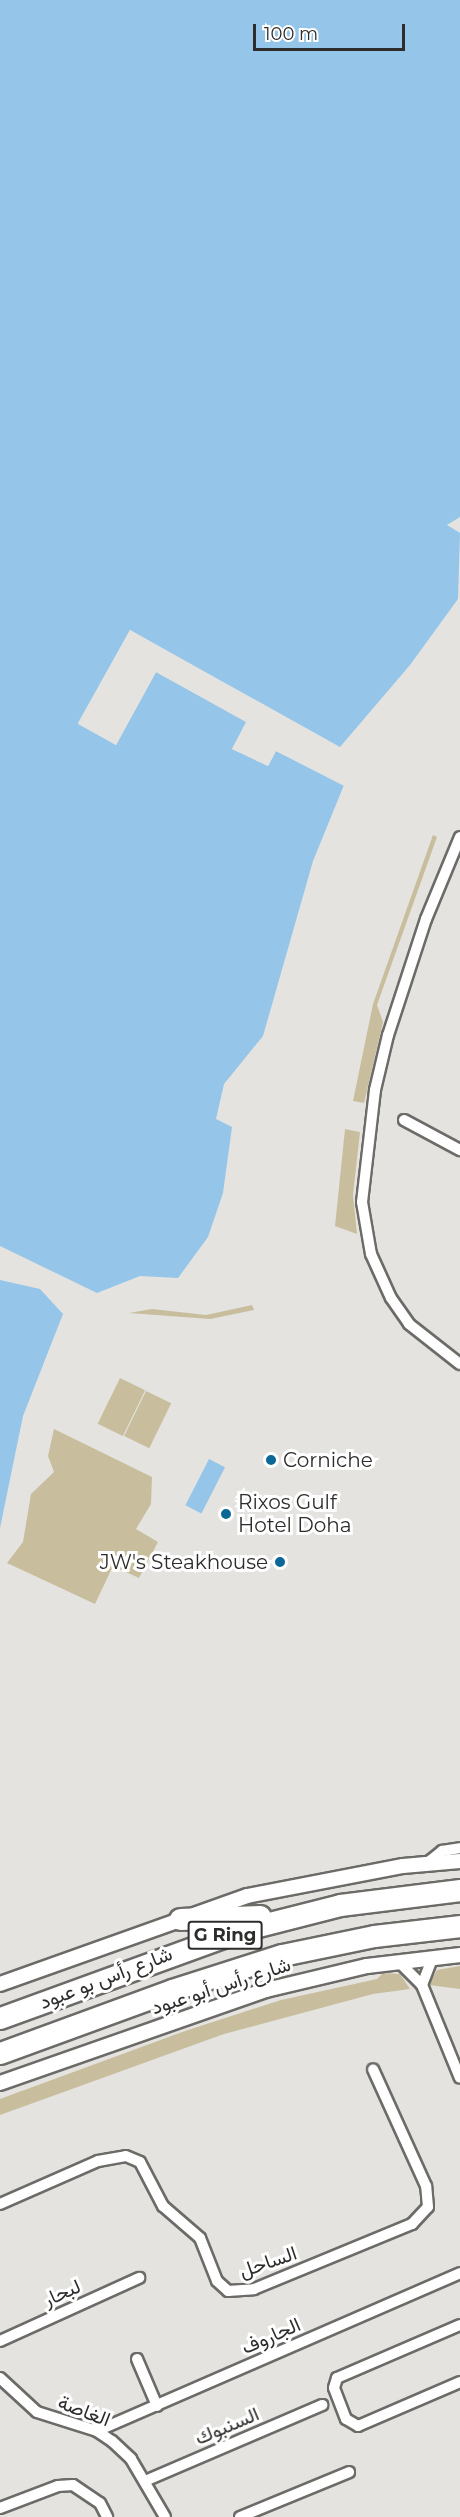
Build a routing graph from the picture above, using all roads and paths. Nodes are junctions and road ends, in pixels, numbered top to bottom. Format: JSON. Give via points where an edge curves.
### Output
{"nodes":[{"id":1,"x":460,"y":837,"type":"edge"},
{"id":2,"x":404,"y":1120,"type":"dead end"},
{"id":3,"x":460,"y":1150,"type":"edge"},
{"id":4,"x":460,"y":1364,"type":"edge"},
{"id":5,"x":460,"y":1848,"type":"edge"},
{"id":6,"x":460,"y":1861,"type":"edge"},
{"id":7,"x":426,"y":1864,"type":"junction"},
{"id":8,"x":460,"y":1890,"type":"edge"},
{"id":9,"x":300,"y":1914,"type":"junction"},
{"id":10,"x":180,"y":1919,"type":"junction"},
{"id":11,"x":460,"y":1926,"type":"edge"},
{"id":12,"x":460,"y":1955,"type":"edge"},
{"id":13,"x":433,"y":1956,"type":"junction"},
{"id":14,"x":397,"y":1961,"type":"junction"},
{"id":15,"x":0,"y":1984,"type":"edge"},
{"id":16,"x":422,"y":1984,"type":"junction"},
{"id":17,"x":0,"y":2018,"type":"edge"},
{"id":18,"x":0,"y":2053,"type":"edge"},
{"id":19,"x":373,"y":2069,"type":"dead end"},
{"id":20,"x":460,"y":2078,"type":"edge"},
{"id":21,"x":0,"y":2083,"type":"edge"},
{"id":22,"x":0,"y":2204,"type":"edge"},
{"id":23,"x":460,"y":2273,"type":"edge"},
{"id":24,"x":138,"y":2278,"type":"dead end"},
{"id":25,"x":460,"y":2325,"type":"edge"},
{"id":26,"x":0,"y":2341,"type":"edge"},
{"id":27,"x":137,"y":2360,"type":"dead end"},
{"id":28,"x":0,"y":2378,"type":"edge"},
{"id":29,"x":460,"y":2382,"type":"edge"},
{"id":30,"x":322,"y":2405,"type":"dead end"},
{"id":31,"x":157,"y":2406,"type":"junction"},
{"id":32,"x":97,"y":2431,"type":"junction"},
{"id":33,"x":349,"y":2472,"type":"dead end"},
{"id":34,"x":145,"y":2481,"type":"junction"},
{"id":35,"x":0,"y":2508,"type":"edge"},
{"id":36,"x":107,"y":2517,"type":"edge"},
{"id":37,"x":165,"y":2517,"type":"edge"},
{"id":38,"x":240,"y":2517,"type":"edge"}],
"edges":[{"from":1,"to":4,"type":"street","via":[[426,919],[388,1035],[375,1090],[362,1202],[371,1254],[392,1298],[409,1323]]},
{"from":2,"to":3,"type":"street"},
{"from":5,"to":7,"type":"street","via":[[442,1851]]},
{"from":6,"to":7,"type":"street"},
{"from":7,"to":10,"type":"street","via":[[247,1896]]},
{"from":8,"to":9,"type":"highway","name":"شارع رأس بو عبود","number":"G Ring"},
{"from":9,"to":10,"type":"highway"},
{"from":9,"to":17,"type":"highway","name":"شارع رأس بو عبود","number":"G Ring","via":[[187,1947]]},
{"from":10,"to":15,"type":"street"},
{"from":11,"to":18,"type":"highway","name":"شارع رأس بو عبود","number":"G Ring","via":[[374,1936],[282,1955],[172,1989]]},
{"from":12,"to":13,"type":"street","name":"شارع رأس أبو عبود"},
{"from":13,"to":14,"type":"street","name":"شارع رأس أبو عبود"},
{"from":13,"to":16,"type":"street"},
{"from":14,"to":16,"type":"street"},
{"from":14,"to":21,"type":"street","name":"شارع رأس أبو عبود","via":[[258,1992]]},
{"from":16,"to":20,"type":"street"},
{"from":19,"to":22,"type":"street","name":"الساحل","via":[[426,2186],[428,2207],[412,2224],[254,2289],[228,2291],[217,2281],[200,2238],[163,2206],[140,2162],[126,2156],[98,2162]]},
{"from":23,"to":31,"type":"street","name":"الجاروف"},
{"from":24,"to":26,"type":"street","name":"لبحار"},
{"from":25,"to":29,"type":"street","via":[[337,2378],[334,2388],[346,2419],[358,2426]]},
{"from":27,"to":31,"type":"street"},
{"from":28,"to":32,"type":"street","name":"الغاصة","via":[[37,2412]]},
{"from":30,"to":34,"type":"street","name":"السنبوك"},
{"from":31,"to":32,"type":"street","name":"الجاروف"},
{"from":32,"to":34,"type":"street","name":"الغاصة","via":[[131,2459]]},
{"from":33,"to":38,"type":"street"},
{"from":34,"to":37,"type":"street","name":"الغاصة"},
{"from":35,"to":36,"type":"street","via":[[58,2486],[73,2485],[100,2503]]}]}
